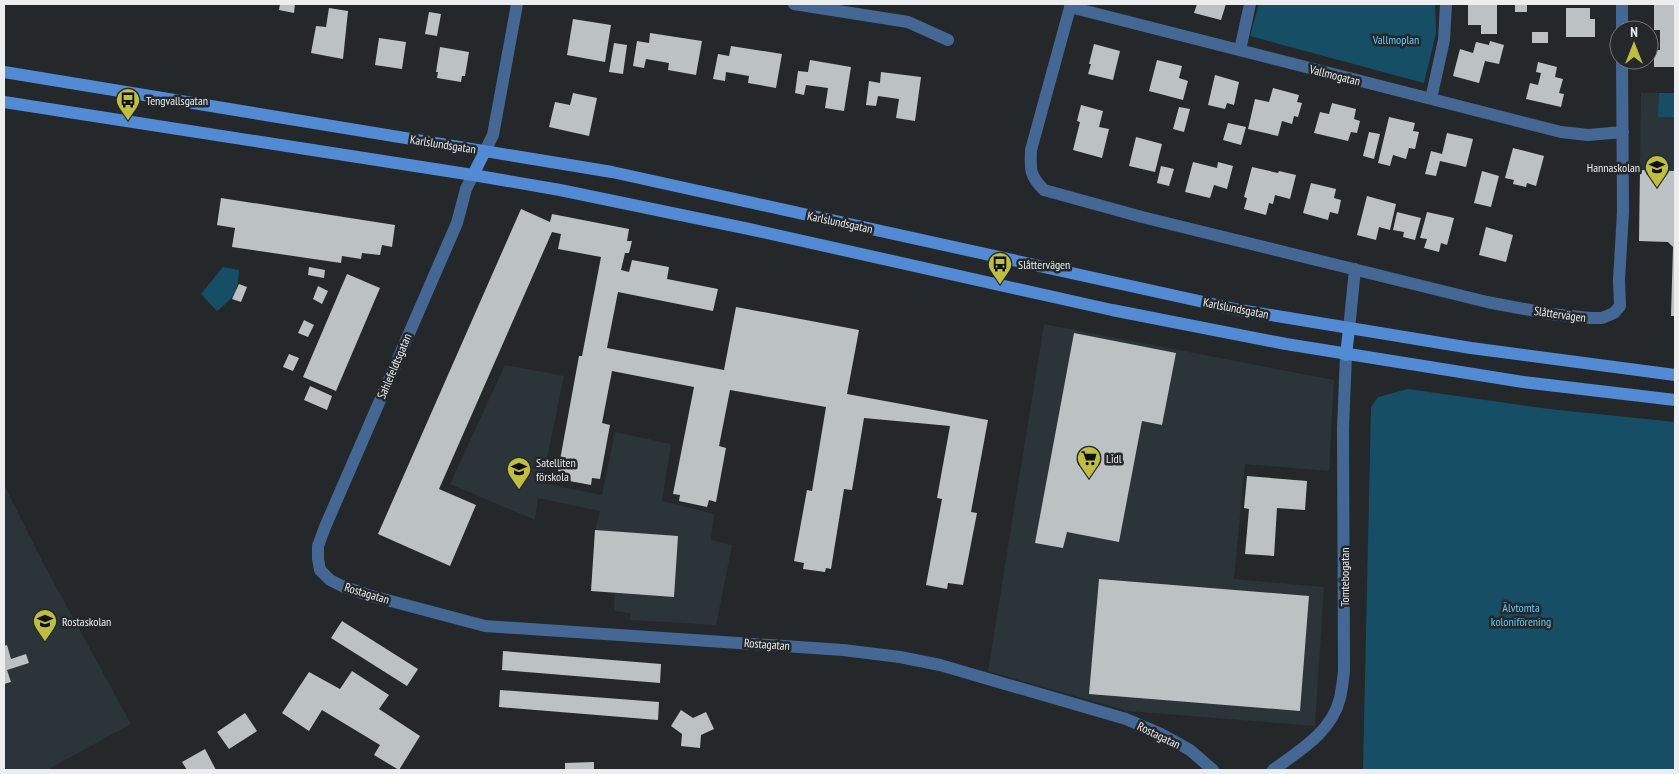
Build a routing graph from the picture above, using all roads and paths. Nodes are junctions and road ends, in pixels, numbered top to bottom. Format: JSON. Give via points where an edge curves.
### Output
{"nodes":[{"id":1,"x":518,"y":4,"type":"edge"},
{"id":2,"x":794,"y":4,"type":"edge"},
{"id":3,"x":1250,"y":4,"type":"edge"},
{"id":4,"x":1446,"y":4,"type":"edge"},
{"id":5,"x":1622,"y":4,"type":"edge"},
{"id":6,"x":1071,"y":5,"type":"edge"},
{"id":7,"x":1622,"y":20,"type":"edge"},
{"id":8,"x":948,"y":40,"type":"dead end"},
{"id":9,"x":1240,"y":50,"type":"junction"},
{"id":10,"x":1622,"y":70,"type":"edge"},
{"id":11,"x":4,"y":72,"type":"edge"},
{"id":12,"x":1431,"y":99,"type":"junction"},
{"id":13,"x":4,"y":102,"type":"edge"},
{"id":14,"x":1623,"y":132,"type":"junction"},
{"id":15,"x":485,"y":151,"type":"junction"},
{"id":16,"x":473,"y":175,"type":"junction"},
{"id":17,"x":1355,"y":269,"type":"junction"},
{"id":18,"x":1349,"y":328,"type":"junction"},
{"id":19,"x":1346,"y":355,"type":"junction"},
{"id":20,"x":1675,"y":375,"type":"edge"},
{"id":21,"x":1675,"y":400,"type":"edge"},
{"id":22,"x":318,"y":558,"type":"joint"},
{"id":23,"x":1213,"y":770,"type":"edge"},
{"id":24,"x":1272,"y":770,"type":"edge"}],
"edges":[{"from":1,"to":15,"type":"street","via":[[493,135]]},
{"from":2,"to":8,"type":"street","via":[[908,22]]},
{"from":3,"to":9,"type":"street"},
{"from":4,"to":12,"type":"street","via":[[1444,40]]},
{"from":5,"to":7,"type":"street"},
{"from":6,"to":9,"type":"street","name":"Vallmogatan"},
{"from":6,"to":17,"type":"street","name":"Slåttervägen","via":[[1031,150],[1030,167],[1034,180],[1044,190]]},
{"from":9,"to":12,"type":"street","name":"Vallmogatan"},
{"from":10,"to":14,"type":"street","name":"Slåttervägen"},
{"from":11,"to":15,"type":"main road","name":"Karlslundsgatan"},
{"from":12,"to":14,"type":"street","name":"Vallmogatan","via":[[1561,132],[1588,135]]},
{"from":13,"to":16,"type":"main road","name":"Karlslundsgatan"},
{"from":14,"to":17,"type":"street","name":"Slåttervägen","via":[[1620,306],[1614,313],[1602,318],[1551,314],[1487,302]]},
{"from":15,"to":16,"type":"main road"},
{"from":15,"to":18,"type":"main road","name":"Karlslundsgatan","via":[[612,172],[1240,310]]},
{"from":16,"to":19,"type":"main road","name":"Karlslundsgatan","via":[[749,229],[1112,310]]},
{"from":16,"to":22,"type":"street","name":"Sahlefeldtsgatan","via":[[456,223],[325,527],[318,546]]},
{"from":17,"to":18,"type":"street"},
{"from":18,"to":19,"type":"main road"},
{"from":18,"to":20,"type":"main road","name":"Karlslundsgatan","via":[[1490,351]]},
{"from":19,"to":21,"type":"main road","name":"Karlslundsgatan","via":[[1523,382]]},
{"from":19,"to":24,"type":"street","name":"Tomtebogatan","via":[[1343,428],[1344,671],[1340,698],[1334,715],[1315,738]]},
{"from":22,"to":23,"type":"street","name":"Rostagatan","via":[[320,570],[342,586],[485,626],[843,650],[940,665],[1126,719],[1190,750]]}]}
